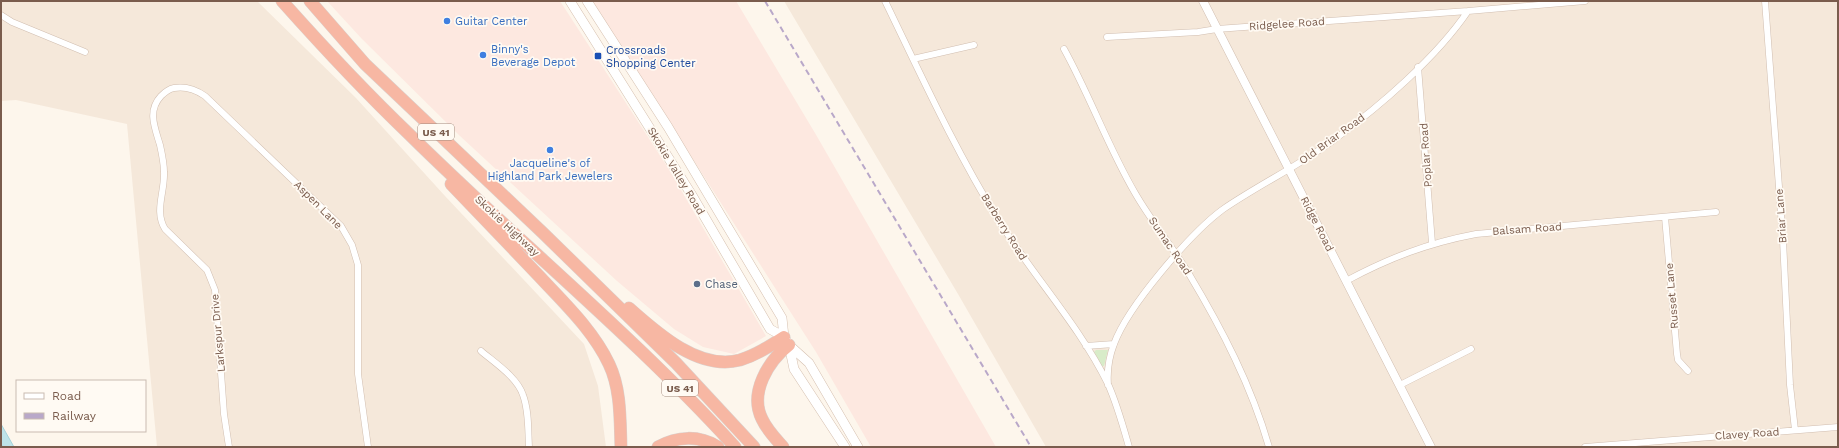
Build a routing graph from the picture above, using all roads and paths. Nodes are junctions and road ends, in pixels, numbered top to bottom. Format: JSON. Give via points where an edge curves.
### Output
{"nodes":[{"id":1,"x":282,"y":1,"type":"edge"},
{"id":2,"x":570,"y":1,"type":"edge"},
{"id":3,"x":588,"y":1,"type":"edge"},
{"id":4,"x":885,"y":1,"type":"edge"},
{"id":5,"x":1203,"y":1,"type":"edge"},
{"id":6,"x":1585,"y":1,"type":"edge"},
{"id":7,"x":1765,"y":1,"type":"edge"},
{"id":8,"x":312,"y":3,"type":"edge"},
{"id":9,"x":576,"y":10,"type":"junction"},
{"id":10,"x":1468,"y":11,"type":"junction"},
{"id":11,"x":1,"y":16,"type":"edge"},
{"id":12,"x":1217,"y":29,"type":"junction"},
{"id":13,"x":1107,"y":37,"type":"dead end"},
{"id":14,"x":974,"y":45,"type":"dead end"},
{"id":15,"x":1064,"y":49,"type":"dead end"},
{"id":16,"x":85,"y":52,"type":"dead end"},
{"id":17,"x":621,"y":54,"type":"junction"},
{"id":18,"x":913,"y":59,"type":"junction"},
{"id":19,"x":608,"y":62,"type":"junction"},
{"id":20,"x":1418,"y":67,"type":"junction"},
{"id":21,"x":153,"y":121,"type":"joint"},
{"id":22,"x":410,"y":136,"type":"junction"},
{"id":23,"x":1289,"y":170,"type":"junction"},
{"id":24,"x":1716,"y":212,"type":"dead end"},
{"id":25,"x":1666,"y":217,"type":"junction"},
{"id":26,"x":1432,"y":243,"type":"junction"},
{"id":27,"x":562,"y":253,"type":"junction"},
{"id":28,"x":1176,"y":255,"type":"junction"},
{"id":29,"x":1346,"y":281,"type":"junction"},
{"id":30,"x":787,"y":341,"type":"junction"},
{"id":31,"x":1114,"y":344,"type":"junction"},
{"id":32,"x":1086,"y":346,"type":"junction"},
{"id":33,"x":1470,"y":349,"type":"dead end"},
{"id":34,"x":481,"y":351,"type":"dead end"},
{"id":35,"x":1688,"y":371,"type":"dead end"},
{"id":36,"x":1108,"y":385,"type":"junction"},
{"id":37,"x":1400,"y":385,"type":"junction"},
{"id":38,"x":1838,"y":427,"type":"edge"},
{"id":39,"x":1795,"y":430,"type":"junction"},
{"id":40,"x":229,"y":447,"type":"edge"},
{"id":41,"x":368,"y":447,"type":"edge"},
{"id":42,"x":529,"y":447,"type":"edge"},
{"id":43,"x":621,"y":447,"type":"edge"},
{"id":44,"x":658,"y":447,"type":"edge"},
{"id":45,"x":718,"y":447,"type":"edge"},
{"id":46,"x":735,"y":447,"type":"edge"},
{"id":47,"x":754,"y":447,"type":"edge"},
{"id":48,"x":783,"y":447,"type":"edge"},
{"id":49,"x":845,"y":447,"type":"edge"},
{"id":50,"x":858,"y":447,"type":"edge"},
{"id":51,"x":1129,"y":447,"type":"edge"},
{"id":52,"x":1268,"y":447,"type":"edge"},
{"id":53,"x":1431,"y":447,"type":"edge"},
{"id":54,"x":1585,"y":447,"type":"edge"}],
"edges":[{"from":1,"to":22,"type":"highway","name":"Skokie Highway","number":"US 41"},
{"from":2,"to":9,"type":"main road","name":"Skokie Valley Road"},
{"from":3,"to":9,"type":"main road"},
{"from":3,"to":17,"type":"main road","name":"Skokie Valley Road"},
{"from":4,"to":18,"type":"street","name":"Barberry Road"},
{"from":5,"to":12,"type":"street","name":"Ridge Road"},
{"from":6,"to":10,"type":"street"},
{"from":7,"to":39,"type":"street","name":"Briar Lane"},
{"from":8,"to":27,"type":"highway","name":"Skokie Highway","number":"US 41","via":[[365,64]]},
{"from":9,"to":19,"type":"main road","name":"Skokie Valley Road"},
{"from":10,"to":12,"type":"street","name":"Ridgelee Road"},
{"from":10,"to":20,"type":"street","name":"Old Briar Road"},
{"from":11,"to":16,"type":"street"},
{"from":12,"to":13,"type":"street","name":"Ridgelee Road"},
{"from":12,"to":23,"type":"street","name":"Ridge Road"},
{"from":14,"to":18,"type":"street"},
{"from":15,"to":28,"type":"street","name":"Sumac Road","via":[[1125,176]]},
{"from":17,"to":19,"type":"main road"},
{"from":17,"to":30,"type":"main road","name":"Skokie Valley Road","via":[[668,127],[782,318]]},
{"from":18,"to":32,"type":"street","name":"Barberry Road","via":[[946,129],[999,221]]},
{"from":19,"to":30,"type":"main road","name":"Skokie Valley Road","via":[[770,329]]},
{"from":20,"to":23,"type":"street","name":"Old Briar Road","via":[[1359,121]]},
{"from":20,"to":26,"type":"street","name":"Poplar Road"},
{"from":21,"to":40,"type":"street","name":"Larkspur Drive","via":[[162,152],[164,174],[160,221],[207,270],[215,290],[224,414]]},
{"from":21,"to":41,"type":"street","name":"Aspen Lane","via":[[154,106],[164,92],[183,86],[198,90],[341,226],[358,265],[358,374]]},
{"from":22,"to":43,"type":"highway","via":[[448,181],[583,325],[600,349],[609,364],[618,394]]},
{"from":22,"to":46,"type":"highway","name":"Skokie Highway","number":"US 41","via":[[646,355]]},
{"from":23,"to":28,"type":"street","name":"Old Briar Road","via":[[1221,211],[1194,234]]},
{"from":23,"to":29,"type":"street","name":"Ridge Road"},
{"from":24,"to":25,"type":"street","name":"Balsam Road"},
{"from":25,"to":26,"type":"street","name":"Balsam Road","via":[[1487,232]]},
{"from":25,"to":35,"type":"street","name":"Russet Lane","via":[[1677,354],[1678,360]]},
{"from":26,"to":29,"type":"street","name":"Balsam Road","via":[[1401,254]]},
{"from":27,"to":30,"type":"highway","via":[[593,276],[666,340],[694,354],[718,361],[738,360]]},
{"from":27,"to":47,"type":"highway","name":"Skokie Highway","number":"US 41","via":[[676,363]]},
{"from":28,"to":31,"type":"street","name":"Old Briar Road","via":[[1146,292]]},
{"from":28,"to":52,"type":"street","name":"Sumac Road","via":[[1213,315],[1232,352],[1260,418]]},
{"from":29,"to":37,"type":"street","name":"Ridge Road"},
{"from":30,"to":48,"type":"highway","via":[[761,381],[758,393],[762,418]]},
{"from":30,"to":49,"type":"main road","name":"Skokie Valley Road","via":[[794,369]]},
{"from":30,"to":50,"type":"main road","name":"Skokie Valley Road","via":[[809,363]]},
{"from":31,"to":32,"type":"street"},
{"from":31,"to":36,"type":"street","name":"Old Briar Road","via":[[1107,372]]},
{"from":32,"to":36,"type":"street","name":"Barberry Road"},
{"from":33,"to":37,"type":"street"},
{"from":34,"to":42,"type":"street","via":[[516,383],[523,394]]},
{"from":36,"to":51,"type":"street","name":"Barberry Road"},
{"from":37,"to":53,"type":"street","name":"Ridge Road"},
{"from":38,"to":39,"type":"street","name":"Clavey Road"},
{"from":39,"to":54,"type":"street","name":"Clavey Road"},
{"from":44,"to":45,"type":"highway","via":[[683,438],[698,439]]}]}
